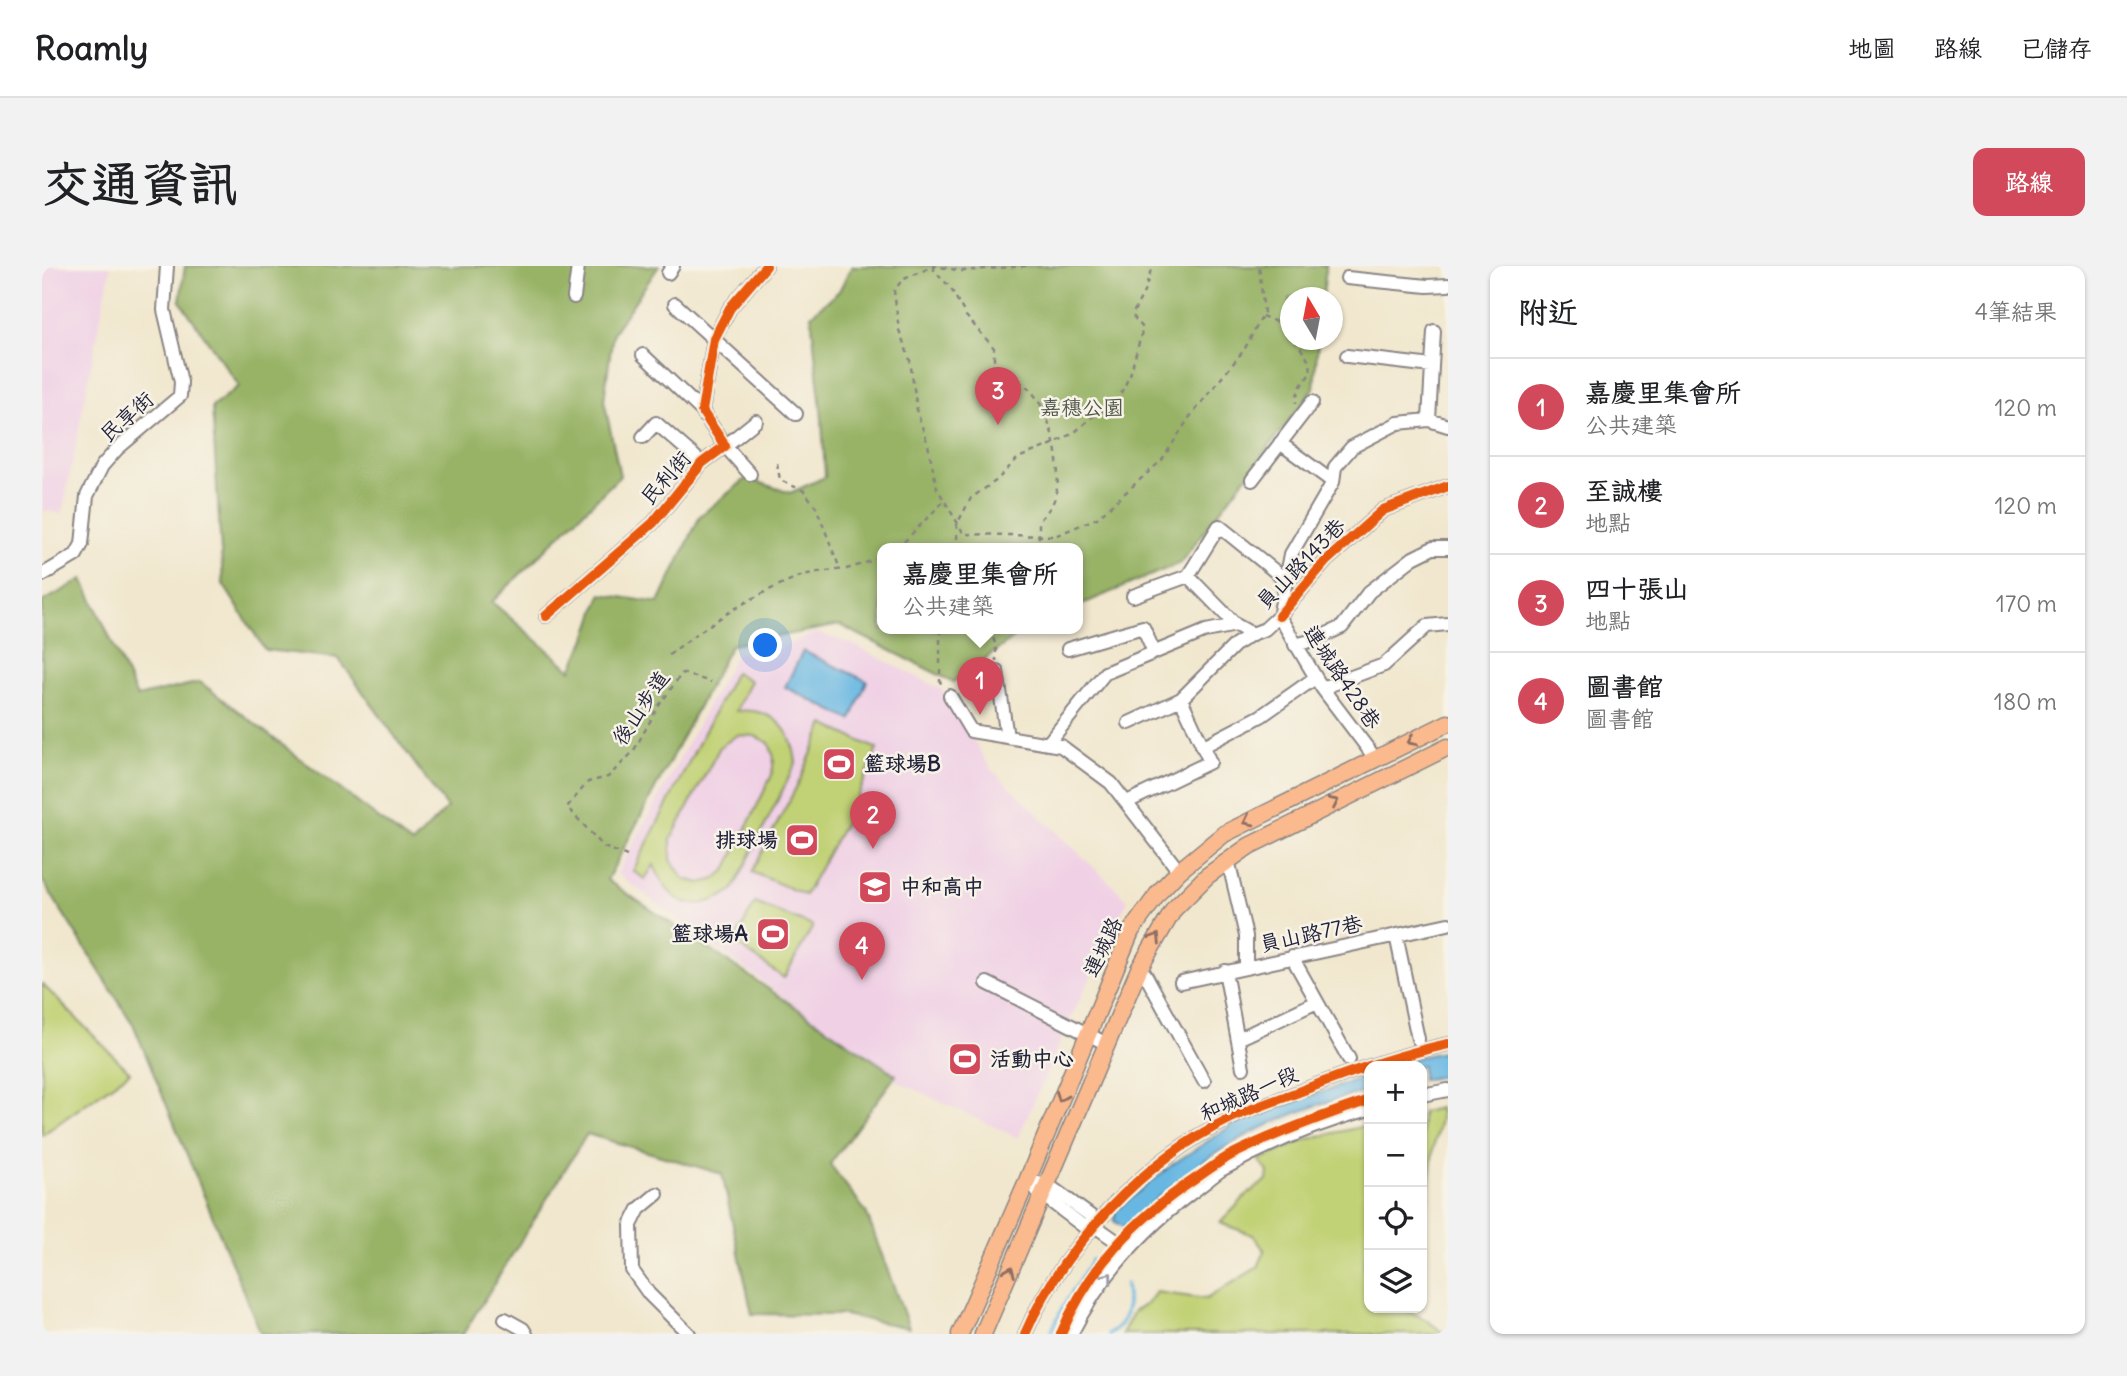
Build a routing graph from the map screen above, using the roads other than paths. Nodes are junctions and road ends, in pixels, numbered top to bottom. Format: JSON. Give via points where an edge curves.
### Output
{"nodes":[{"id":1,"x":167,"y":266,"type":"edge"},
{"id":2,"x":578,"y":266,"type":"edge"},
{"id":3,"x":766,"y":266,"type":"edge"},
{"id":4,"x":1347,"y":278,"type":"dead end"},
{"id":5,"x":1448,"y":285,"type":"edge"},
{"id":6,"x":574,"y":297,"type":"dead end"},
{"id":7,"x":676,"y":304,"type":"dead end"},
{"id":8,"x":1434,"y":331,"type":"dead end"},
{"id":9,"x":714,"y":339,"type":"junction"},
{"id":10,"x":643,"y":355,"type":"dead end"},
{"id":11,"x":1347,"y":356,"type":"dead end"},
{"id":12,"x":1432,"y":366,"type":"junction"},
{"id":13,"x":1312,"y":402,"type":"dead end"},
{"id":14,"x":702,"y":411,"type":"junction"},
{"id":15,"x":796,"y":414,"type":"dead end"},
{"id":16,"x":1429,"y":420,"type":"junction"},
{"id":17,"x":755,"y":421,"type":"dead end"},
{"id":18,"x":1448,"y":426,"type":"edge"},
{"id":19,"x":643,"y":437,"type":"dead end"},
{"id":20,"x":1280,"y":443,"type":"junction"},
{"id":21,"x":724,"y":446,"type":"junction"},
{"id":22,"x":702,"y":463,"type":"junction"},
{"id":23,"x":750,"y":474,"type":"dead end"},
{"id":24,"x":1252,"y":480,"type":"dead end"},
{"id":25,"x":1333,"y":482,"type":"junction"},
{"id":26,"x":1448,"y":486,"type":"edge"},
{"id":27,"x":1448,"y":548,"type":"edge"},
{"id":28,"x":42,"y":575,"type":"edge"},
{"id":29,"x":1188,"y":576,"type":"junction"},
{"id":30,"x":1287,"y":581,"type":"junction"},
{"id":31,"x":1133,"y":596,"type":"dead end"},
{"id":32,"x":546,"y":616,"type":"dead end"},
{"id":33,"x":1279,"y":616,"type":"junction"},
{"id":34,"x":1448,"y":624,"type":"edge"},
{"id":35,"x":1236,"y":625,"type":"junction"},
{"id":36,"x":1252,"y":634,"type":"junction"},
{"id":37,"x":1295,"y":645,"type":"junction"},
{"id":38,"x":1068,"y":649,"type":"dead end"},
{"id":39,"x":1154,"y":652,"type":"junction"},
{"id":40,"x":997,"y":671,"type":"road end"},
{"id":41,"x":1319,"y":683,"type":"junction"},
{"id":42,"x":950,"y":696,"type":"road end"},
{"id":43,"x":1181,"y":699,"type":"junction"},
{"id":44,"x":1129,"y":723,"type":"dead end"},
{"id":45,"x":1448,"y":723,"type":"edge"},
{"id":46,"x":1007,"y":737,"type":"junction"},
{"id":47,"x":1049,"y":743,"type":"junction"},
{"id":48,"x":1202,"y":747,"type":"junction"},
{"id":49,"x":1448,"y":747,"type":"edge"},
{"id":50,"x":1375,"y":758,"type":"junction"},
{"id":51,"x":1127,"y":802,"type":"junction"},
{"id":52,"x":1228,"y":860,"type":"junction"},
{"id":53,"x":1179,"y":871,"type":"junction"},
{"id":54,"x":1448,"y":924,"type":"edge"},
{"id":55,"x":1396,"y":935,"type":"junction"},
{"id":56,"x":1292,"y":957,"type":"junction"},
{"id":57,"x":1246,"y":968,"type":"junction"},
{"id":58,"x":1139,"y":969,"type":"junction"},
{"id":59,"x":1225,"y":971,"type":"junction"},
{"id":60,"x":1181,"y":982,"type":"dead end"},
{"id":61,"x":987,"y":983,"type":"dead end"},
{"id":62,"x":1317,"y":1002,"type":"junction"},
{"id":63,"x":1087,"y":1034,"type":"junction"},
{"id":64,"x":1238,"y":1039,"type":"junction"},
{"id":65,"x":1418,"y":1039,"type":"dead end"},
{"id":66,"x":1107,"y":1044,"type":"junction"},
{"id":67,"x":1448,"y":1044,"type":"edge"},
{"id":68,"x":1349,"y":1059,"type":"dead end"},
{"id":69,"x":1243,"y":1068,"type":"dead end"},
{"id":70,"x":1204,"y":1081,"type":"dead end"},
{"id":71,"x":1448,"y":1090,"type":"edge"},
{"id":72,"x":1427,"y":1094,"type":"edge"},
{"id":73,"x":1364,"y":1111,"type":"edge"},
{"id":74,"x":1027,"y":1181,"type":"junction"},
{"id":75,"x":1045,"y":1191,"type":"junction"},
{"id":76,"x":657,"y":1194,"type":"dead end"},
{"id":77,"x":1095,"y":1226,"type":"junction"},
{"id":78,"x":1129,"y":1250,"type":"junction"},
{"id":79,"x":505,"y":1320,"type":"dead end"},
{"id":80,"x":526,"y":1334,"type":"edge"},
{"id":81,"x":689,"y":1334,"type":"edge"},
{"id":82,"x":960,"y":1334,"type":"edge"},
{"id":83,"x":983,"y":1334,"type":"edge"},
{"id":84,"x":1025,"y":1334,"type":"edge"},
{"id":85,"x":1071,"y":1334,"type":"edge"}],
"edges":[{"from":1,"to":28,"type":"street","name":"民享街","via":[[164,310],[181,382],[180,396],[103,466],[87,496],[82,544],[76,555]]},
{"from":2,"to":6,"type":"street"},
{"from":3,"to":9,"type":"street","via":[[730,308]]},
{"from":4,"to":5,"type":"street"},
{"from":7,"to":9,"type":"street"},
{"from":8,"to":12,"type":"street"},
{"from":9,"to":14,"type":"street"},
{"from":9,"to":15,"type":"street"},
{"from":10,"to":14,"type":"street"},
{"from":11,"to":12,"type":"street"},
{"from":12,"to":16,"type":"street"},
{"from":13,"to":20,"type":"street"},
{"from":14,"to":21,"type":"street"},
{"from":16,"to":18,"type":"street"},
{"from":16,"to":25,"type":"street","via":[[1398,424],[1352,447],[1335,467]]},
{"from":17,"to":21,"type":"street","name":"民利街"},
{"from":19,"to":22,"type":"street","via":[[656,424]]},
{"from":20,"to":24,"type":"street"},
{"from":20,"to":25,"type":"street"},
{"from":21,"to":22,"type":"street","name":"民利街"},
{"from":21,"to":23,"type":"street"},
{"from":22,"to":32,"type":"street","name":"民利街","via":[[653,523]]},
{"from":25,"to":30,"type":"street","via":[[1291,554]]},
{"from":26,"to":33,"type":"street","name":"員山路143巷","via":[[1383,510],[1326,561]]},
{"from":27,"to":37,"type":"street","via":[[1433,548],[1412,558],[1369,592],[1342,628]]},
{"from":29,"to":30,"type":"street","via":[[1219,526]]},
{"from":29,"to":31,"type":"street"},
{"from":29,"to":35,"type":"street"},
{"from":30,"to":33,"type":"street"},
{"from":33,"to":36,"type":"street","name":"員山路143巷"},
{"from":33,"to":37,"type":"street","name":"連城路428巷"},
{"from":34,"to":41,"type":"street","via":[[1427,626],[1384,664]]},
{"from":35,"to":36,"type":"street","name":"員山路143巷"},
{"from":35,"to":39,"type":"street","name":"員山路143巷","via":[[1206,631]]},
{"from":36,"to":43,"type":"street"},
{"from":37,"to":41,"type":"street","name":"連城路428巷"},
{"from":38,"to":39,"type":"street","via":[[1143,627]]},
{"from":39,"to":47,"type":"street","name":"員山路143巷","via":[[1105,673]]},
{"from":40,"to":46,"type":"street"},
{"from":41,"to":48,"type":"street"},
{"from":41,"to":50,"type":"street","name":"連城路428巷"},
{"from":42,"to":46,"type":"street","via":[[971,731]]},
{"from":43,"to":44,"type":"street"},
{"from":43,"to":48,"type":"street"},
{"from":45,"to":50,"type":"main road","name":"連城路","one_way":true},
{"from":46,"to":47,"type":"street"},
{"from":47,"to":51,"type":"street","via":[[1061,746],[1111,783]]},
{"from":48,"to":51,"type":"street","via":[[1210,762]]},
{"from":52,"to":49,"type":"main road","name":"連城路","one_way":true},
{"from":50,"to":53,"type":"main road","name":"連城路","one_way":true,"via":[[1224,834]]},
{"from":51,"to":53,"type":"street"},
{"from":52,"to":57,"type":"street","via":[[1246,936]]},
{"from":58,"to":52,"type":"main road","name":"連城路","one_way":true,"via":[[1174,909]]},
{"from":53,"to":63,"type":"main road","name":"連城路","via":[[1131,931]]},
{"from":54,"to":55,"type":"street","name":"員山路77巷"},
{"from":55,"to":56,"type":"street","name":"員山路77巷"},
{"from":55,"to":65,"type":"street"},
{"from":56,"to":57,"type":"street","name":"員山路77巷"},
{"from":56,"to":62,"type":"street"},
{"from":57,"to":59,"type":"street","name":"員山路77巷"},
{"from":58,"to":66,"type":"main road","name":"連城路"},
{"from":58,"to":70,"type":"street"},
{"from":59,"to":60,"type":"street","name":"員山路77巷"},
{"from":59,"to":64,"type":"street"},
{"from":61,"to":63,"type":"street"},
{"from":62,"to":64,"type":"street"},
{"from":62,"to":68,"type":"street"},
{"from":63,"to":66,"type":"street"},
{"from":63,"to":74,"type":"main road","name":"連城路","one_way":true},
{"from":64,"to":69,"type":"street"},
{"from":66,"to":75,"type":"main road","name":"連城路"},
{"from":67,"to":77,"type":"street","name":"和城路一段","via":[[1354,1071],[1230,1119],[1150,1172]]},
{"from":71,"to":72,"type":"street"},
{"from":73,"to":78,"type":"street","via":[[1288,1137],[1220,1171],[1158,1218]]},
{"from":74,"to":75,"type":"street"},
{"from":74,"to":82,"type":"main road","name":"連城路"},
{"from":75,"to":77,"type":"street","via":[[1083,1226]]},
{"from":83,"to":75,"type":"main road","name":"連城路","one_way":true},
{"from":76,"to":81,"type":"street","via":[[639,1209],[631,1225],[632,1270]]},
{"from":77,"to":78,"type":"street"},
{"from":77,"to":84,"type":"street","name":"和城路一段","via":[[1045,1293]]},
{"from":85,"to":78,"type":"street","one_way":true},
{"from":79,"to":80,"type":"street"}]}
